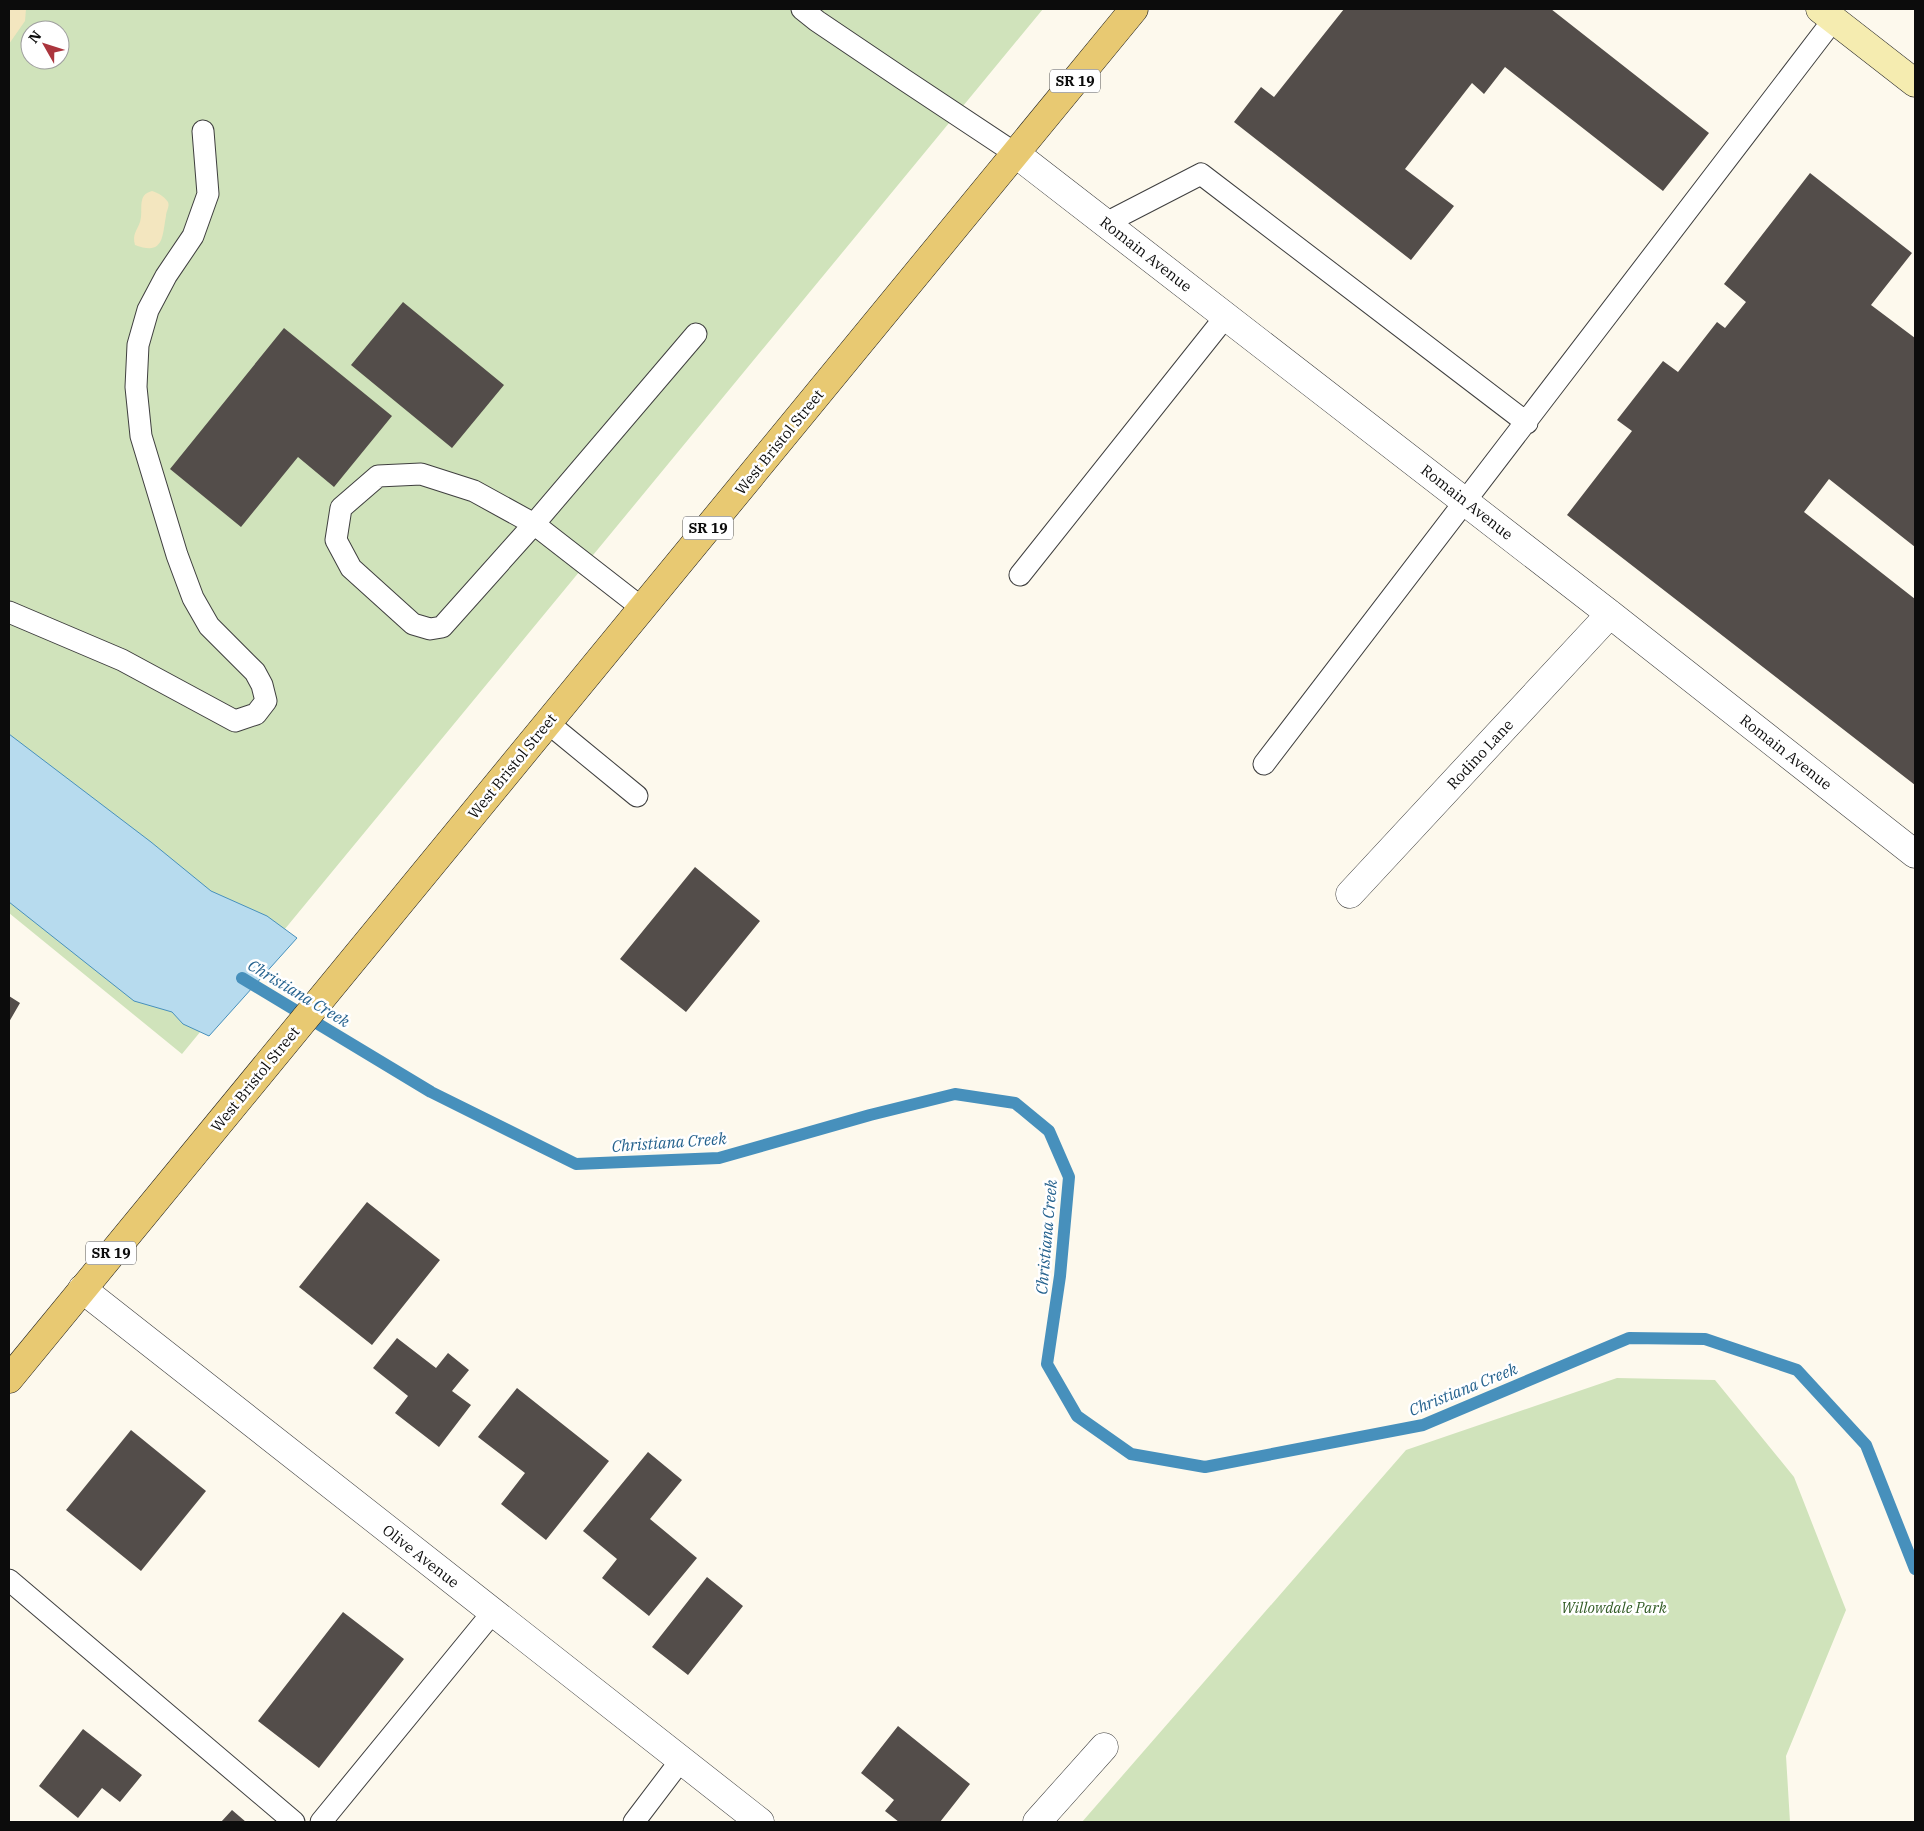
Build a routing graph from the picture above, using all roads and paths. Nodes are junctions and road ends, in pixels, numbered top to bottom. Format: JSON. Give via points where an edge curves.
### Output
{"nodes":[{"id":1,"x":802,"y":9,"type":"edge"},
{"id":2,"x":1134,"y":9,"type":"edge"},
{"id":3,"x":1827,"y":14,"type":"edge"},
{"id":4,"x":1915,"y":83,"type":"edge"},
{"id":5,"x":202,"y":130,"type":"dead end"},
{"id":6,"x":1016,"y":154,"type":"junction"},
{"id":7,"x":1106,"y":223,"type":"junction"},
{"id":8,"x":1226,"y":316,"type":"junction"},
{"id":9,"x":696,"y":334,"type":"dead end"},
{"id":10,"x":1527,"y":422,"type":"junction"},
{"id":11,"x":1466,"y":502,"type":"junction"},
{"id":12,"x":534,"y":524,"type":"junction"},
{"id":13,"x":1020,"y":575,"type":"dead end"},
{"id":14,"x":642,"y":608,"type":"junction"},
{"id":15,"x":9,"y":612,"type":"edge"},
{"id":16,"x":1610,"y":614,"type":"junction"},
{"id":17,"x":548,"y":723,"type":"junction"},
{"id":18,"x":1264,"y":764,"type":"dead end"},
{"id":19,"x":637,"y":796,"type":"dead end"},
{"id":20,"x":1915,"y":854,"type":"edge"},
{"id":21,"x":1350,"y":894,"type":"dead end"},
{"id":22,"x":82,"y":1289,"type":"junction"},
{"id":23,"x":9,"y":1379,"type":"edge"},
{"id":24,"x":9,"y":1580,"type":"edge"},
{"id":25,"x":493,"y":1612,"type":"junction"},
{"id":26,"x":1104,"y":1747,"type":"dead end"},
{"id":27,"x":681,"y":1760,"type":"junction"},
{"id":28,"x":294,"y":1822,"type":"edge"},
{"id":29,"x":321,"y":1822,"type":"edge"},
{"id":30,"x":634,"y":1822,"type":"edge"},
{"id":31,"x":760,"y":1822,"type":"edge"},
{"id":32,"x":1037,"y":1822,"type":"edge"}],
"edges":[{"from":1,"to":6,"type":"lane"},
{"from":2,"to":6,"type":"main road","number":"SR 19"},
{"from":3,"to":4,"type":"main road"},
{"from":3,"to":10,"type":"lane"},
{"from":5,"to":15,"type":"lane","via":[[208,194],[193,236],[148,310],[138,345],[136,387],[142,436],[193,598],[209,626],[254,672],[262,685],[266,702],[256,714],[235,721],[122,660]]},
{"from":6,"to":7,"type":"street","name":"Romain Avenue"},
{"from":6,"to":14,"type":"main road","name":"West Bristol Street","number":"SR 19"},
{"from":7,"to":8,"type":"street","name":"Romain Avenue"},
{"from":7,"to":10,"type":"lane","via":[[1201,174]]},
{"from":8,"to":11,"type":"street","name":"Romain Avenue"},
{"from":8,"to":13,"type":"lane"},
{"from":9,"to":12,"type":"lane"},
{"from":10,"to":11,"type":"lane"},
{"from":11,"to":16,"type":"street","name":"Romain Avenue"},
{"from":11,"to":18,"type":"lane"},
{"from":12,"to":12,"type":"lane","via":[[474,491],[421,474],[378,476],[341,508],[336,540],[351,568],[413,624],[430,629],[442,627]]},
{"from":12,"to":14,"type":"lane"},
{"from":14,"to":17,"type":"main road","name":"West Bristol Street","number":"SR 19"},
{"from":16,"to":20,"type":"street","name":"Romain Avenue"},
{"from":16,"to":21,"type":"street","name":"Rodino Lane"},
{"from":17,"to":19,"type":"lane"},
{"from":17,"to":22,"type":"main road","name":"West Bristol Street","number":"SR 19"},
{"from":22,"to":23,"type":"main road","name":"West Bristol Street","number":"SR 19"},
{"from":22,"to":25,"type":"street","name":"Olive Avenue"},
{"from":24,"to":28,"type":"lane"},
{"from":25,"to":27,"type":"street","name":"Olive Avenue"},
{"from":25,"to":29,"type":"lane"},
{"from":26,"to":32,"type":"street"},
{"from":27,"to":30,"type":"lane"},
{"from":27,"to":31,"type":"street","name":"Olive Avenue"}]}
